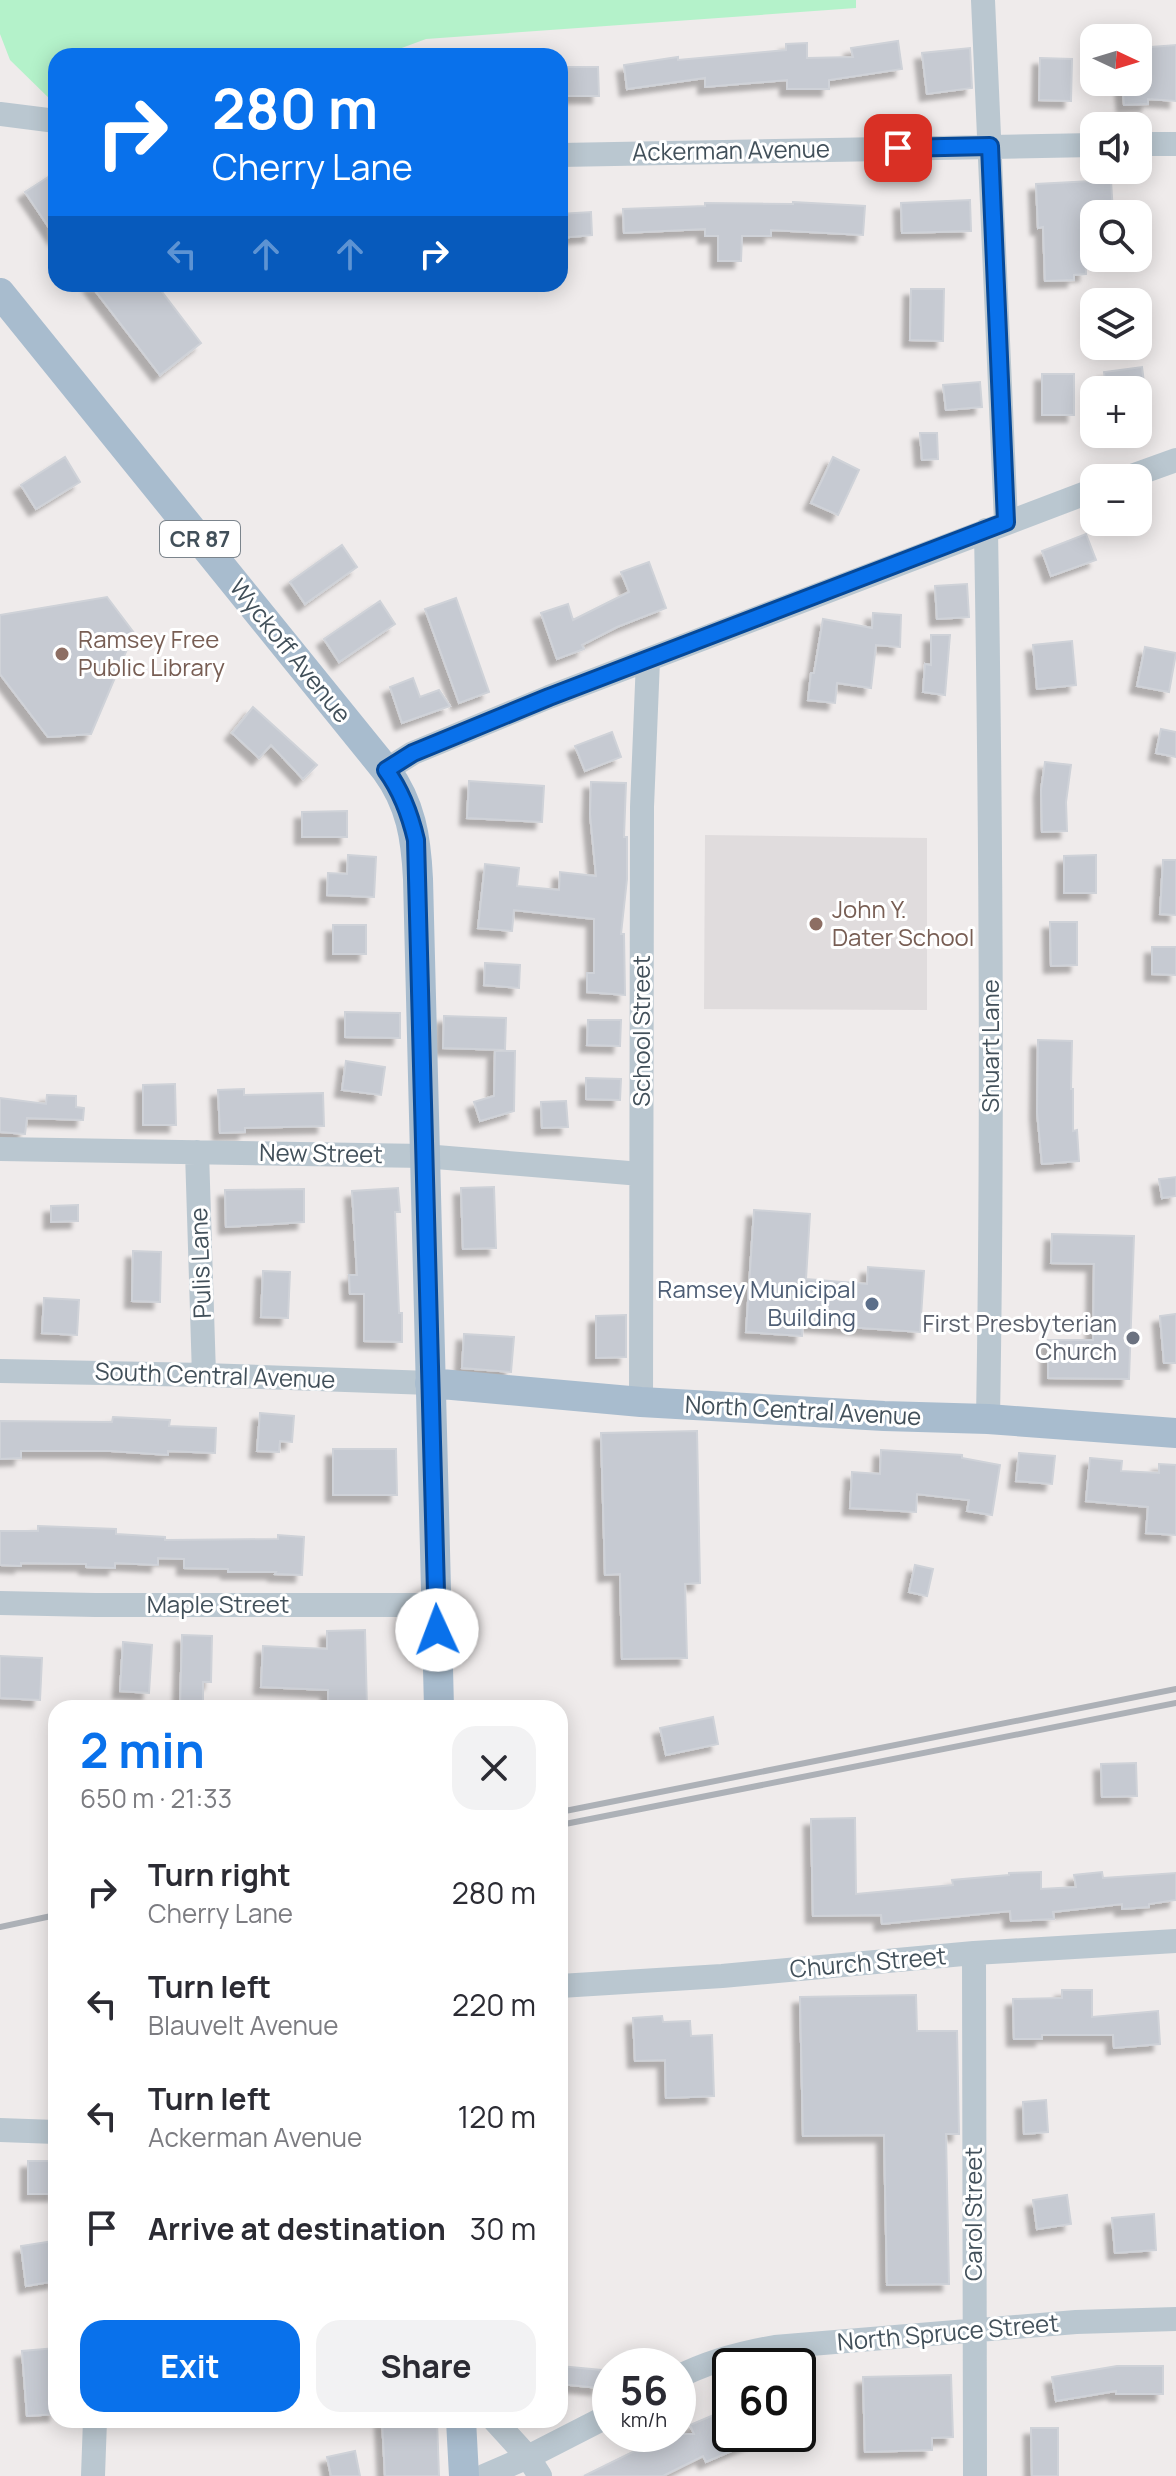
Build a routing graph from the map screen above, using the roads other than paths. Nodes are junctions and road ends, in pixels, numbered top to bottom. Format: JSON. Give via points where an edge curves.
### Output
{"nodes":[{"id":1,"x":983,"y":0,"type":"edge"},
{"id":2,"x":0,"y":114,"type":"edge"},
{"id":3,"x":48,"y":120,"type":"edge"},
{"id":4,"x":1152,"y":144,"type":"edge"},
{"id":5,"x":1176,"y":144,"type":"edge"},
{"id":6,"x":1080,"y":145,"type":"edge"},
{"id":7,"x":990,"y":146,"type":"junction"},
{"id":8,"x":568,"y":155,"type":"edge"},
{"id":9,"x":0,"y":293,"type":"edge"},
{"id":10,"x":1176,"y":460,"type":"edge"},
{"id":11,"x":1152,"y":469,"type":"edge"},
{"id":12,"x":1080,"y":495,"type":"edge"},
{"id":13,"x":996,"y":526,"type":"junction"},
{"id":14,"x":648,"y":660,"type":"junction"},
{"id":15,"x":392,"y":778,"type":"junction"},
{"id":16,"x":0,"y":1149,"type":"edge"},
{"id":17,"x":197,"y":1152,"type":"junction"},
{"id":18,"x":424,"y":1156,"type":"junction"},
{"id":19,"x":641,"y":1174,"type":"junction"},
{"id":20,"x":0,"y":1371,"type":"edge"},
{"id":21,"x":204,"y":1375,"type":"junction"},
{"id":22,"x":430,"y":1383,"type":"junction"},
{"id":23,"x":641,"y":1402,"type":"junction"},
{"id":24,"x":988,"y":1419,"type":"junction"},
{"id":25,"x":1176,"y":1433,"type":"edge"},
{"id":26,"x":0,"y":1603,"type":"edge"},
{"id":27,"x":436,"y":1605,"type":"junction"},
{"id":28,"x":439,"y":1700,"type":"edge"},
{"id":29,"x":1176,"y":1941,"type":"edge"},
{"id":30,"x":974,"y":1953,"type":"junction"},
{"id":31,"x":568,"y":1986,"type":"edge"},
{"id":32,"x":0,"y":2130,"type":"edge"},
{"id":33,"x":48,"y":2132,"type":"edge"},
{"id":34,"x":1176,"y":2319,"type":"edge"},
{"id":35,"x":974,"y":2331,"type":"junction"},
{"id":36,"x":696,"y":2368,"type":"edge"},
{"id":37,"x":592,"y":2427,"type":"edge"},
{"id":38,"x":95,"y":2428,"type":"edge"},
{"id":39,"x":461,"y":2428,"type":"edge"},
{"id":40,"x":501,"y":2428,"type":"edge"},
{"id":41,"x":534,"y":2467,"type":"edge"},
{"id":42,"x":93,"y":2476,"type":"edge"},
{"id":43,"x":464,"y":2476,"type":"edge"},
{"id":44,"x":484,"y":2476,"type":"edge"},
{"id":45,"x":975,"y":2476,"type":"edge"}],
"edges":[{"from":1,"to":7,"type":"street","name":"Shuart Lane"},
{"from":2,"to":3,"type":"street"},
{"from":4,"to":5,"type":"street"},
{"from":6,"to":7,"type":"street","name":"Ackerman Avenue"},
{"from":7,"to":8,"type":"street","name":"Ackerman Avenue"},
{"from":7,"to":13,"type":"street","name":"Shuart Lane"},
{"from":9,"to":15,"type":"main road","name":"Wyckoff Avenue","number":"CR 87"},
{"from":10,"to":11,"type":"street"},
{"from":12,"to":13,"type":"street"},
{"from":13,"to":14,"type":"street"},
{"from":13,"to":24,"type":"street","name":"Shuart Lane"},
{"from":14,"to":15,"type":"street","via":[[413,753]]},
{"from":14,"to":19,"type":"street","name":"School Street"},
{"from":15,"to":18,"type":"main road","number":"CR 87","via":[[416,840]]},
{"from":16,"to":17,"type":"street","name":"New Street"},
{"from":17,"to":18,"type":"street","name":"New Street"},
{"from":17,"to":21,"type":"street","name":"Pulis Lane"},
{"from":18,"to":19,"type":"street","name":"New Street"},
{"from":18,"to":22,"type":"main road","number":"CR 87"},
{"from":19,"to":23,"type":"street","name":"School Street"},
{"from":20,"to":21,"type":"street","name":"South Central Avenue"},
{"from":21,"to":22,"type":"street","name":"South Central Avenue"},
{"from":22,"to":23,"type":"main road","name":"North Central Avenue"},
{"from":22,"to":27,"type":"main road","number":"CR 87"},
{"from":23,"to":24,"type":"main road","name":"North Central Avenue"},
{"from":24,"to":25,"type":"main road","name":"North Central Avenue"},
{"from":26,"to":27,"type":"street","name":"Maple Street"},
{"from":27,"to":28,"type":"main road","number":"CR 87"},
{"from":29,"to":30,"type":"street","name":"Church Street"},
{"from":30,"to":31,"type":"street","name":"Church Street"},
{"from":30,"to":35,"type":"street","name":"Carol Street"},
{"from":32,"to":33,"type":"street"},
{"from":34,"to":35,"type":"street","name":"North Spruce Street"},
{"from":35,"to":36,"type":"street","name":"North Spruce Street","via":[[775,2347]]},
{"from":35,"to":45,"type":"street","name":"Carol Street"},
{"from":37,"to":41,"type":"street"},
{"from":38,"to":42,"type":"street"},
{"from":39,"to":43,"type":"main road"},
{"from":40,"to":41,"type":"street"},
{"from":41,"to":44,"type":"street"}]}
